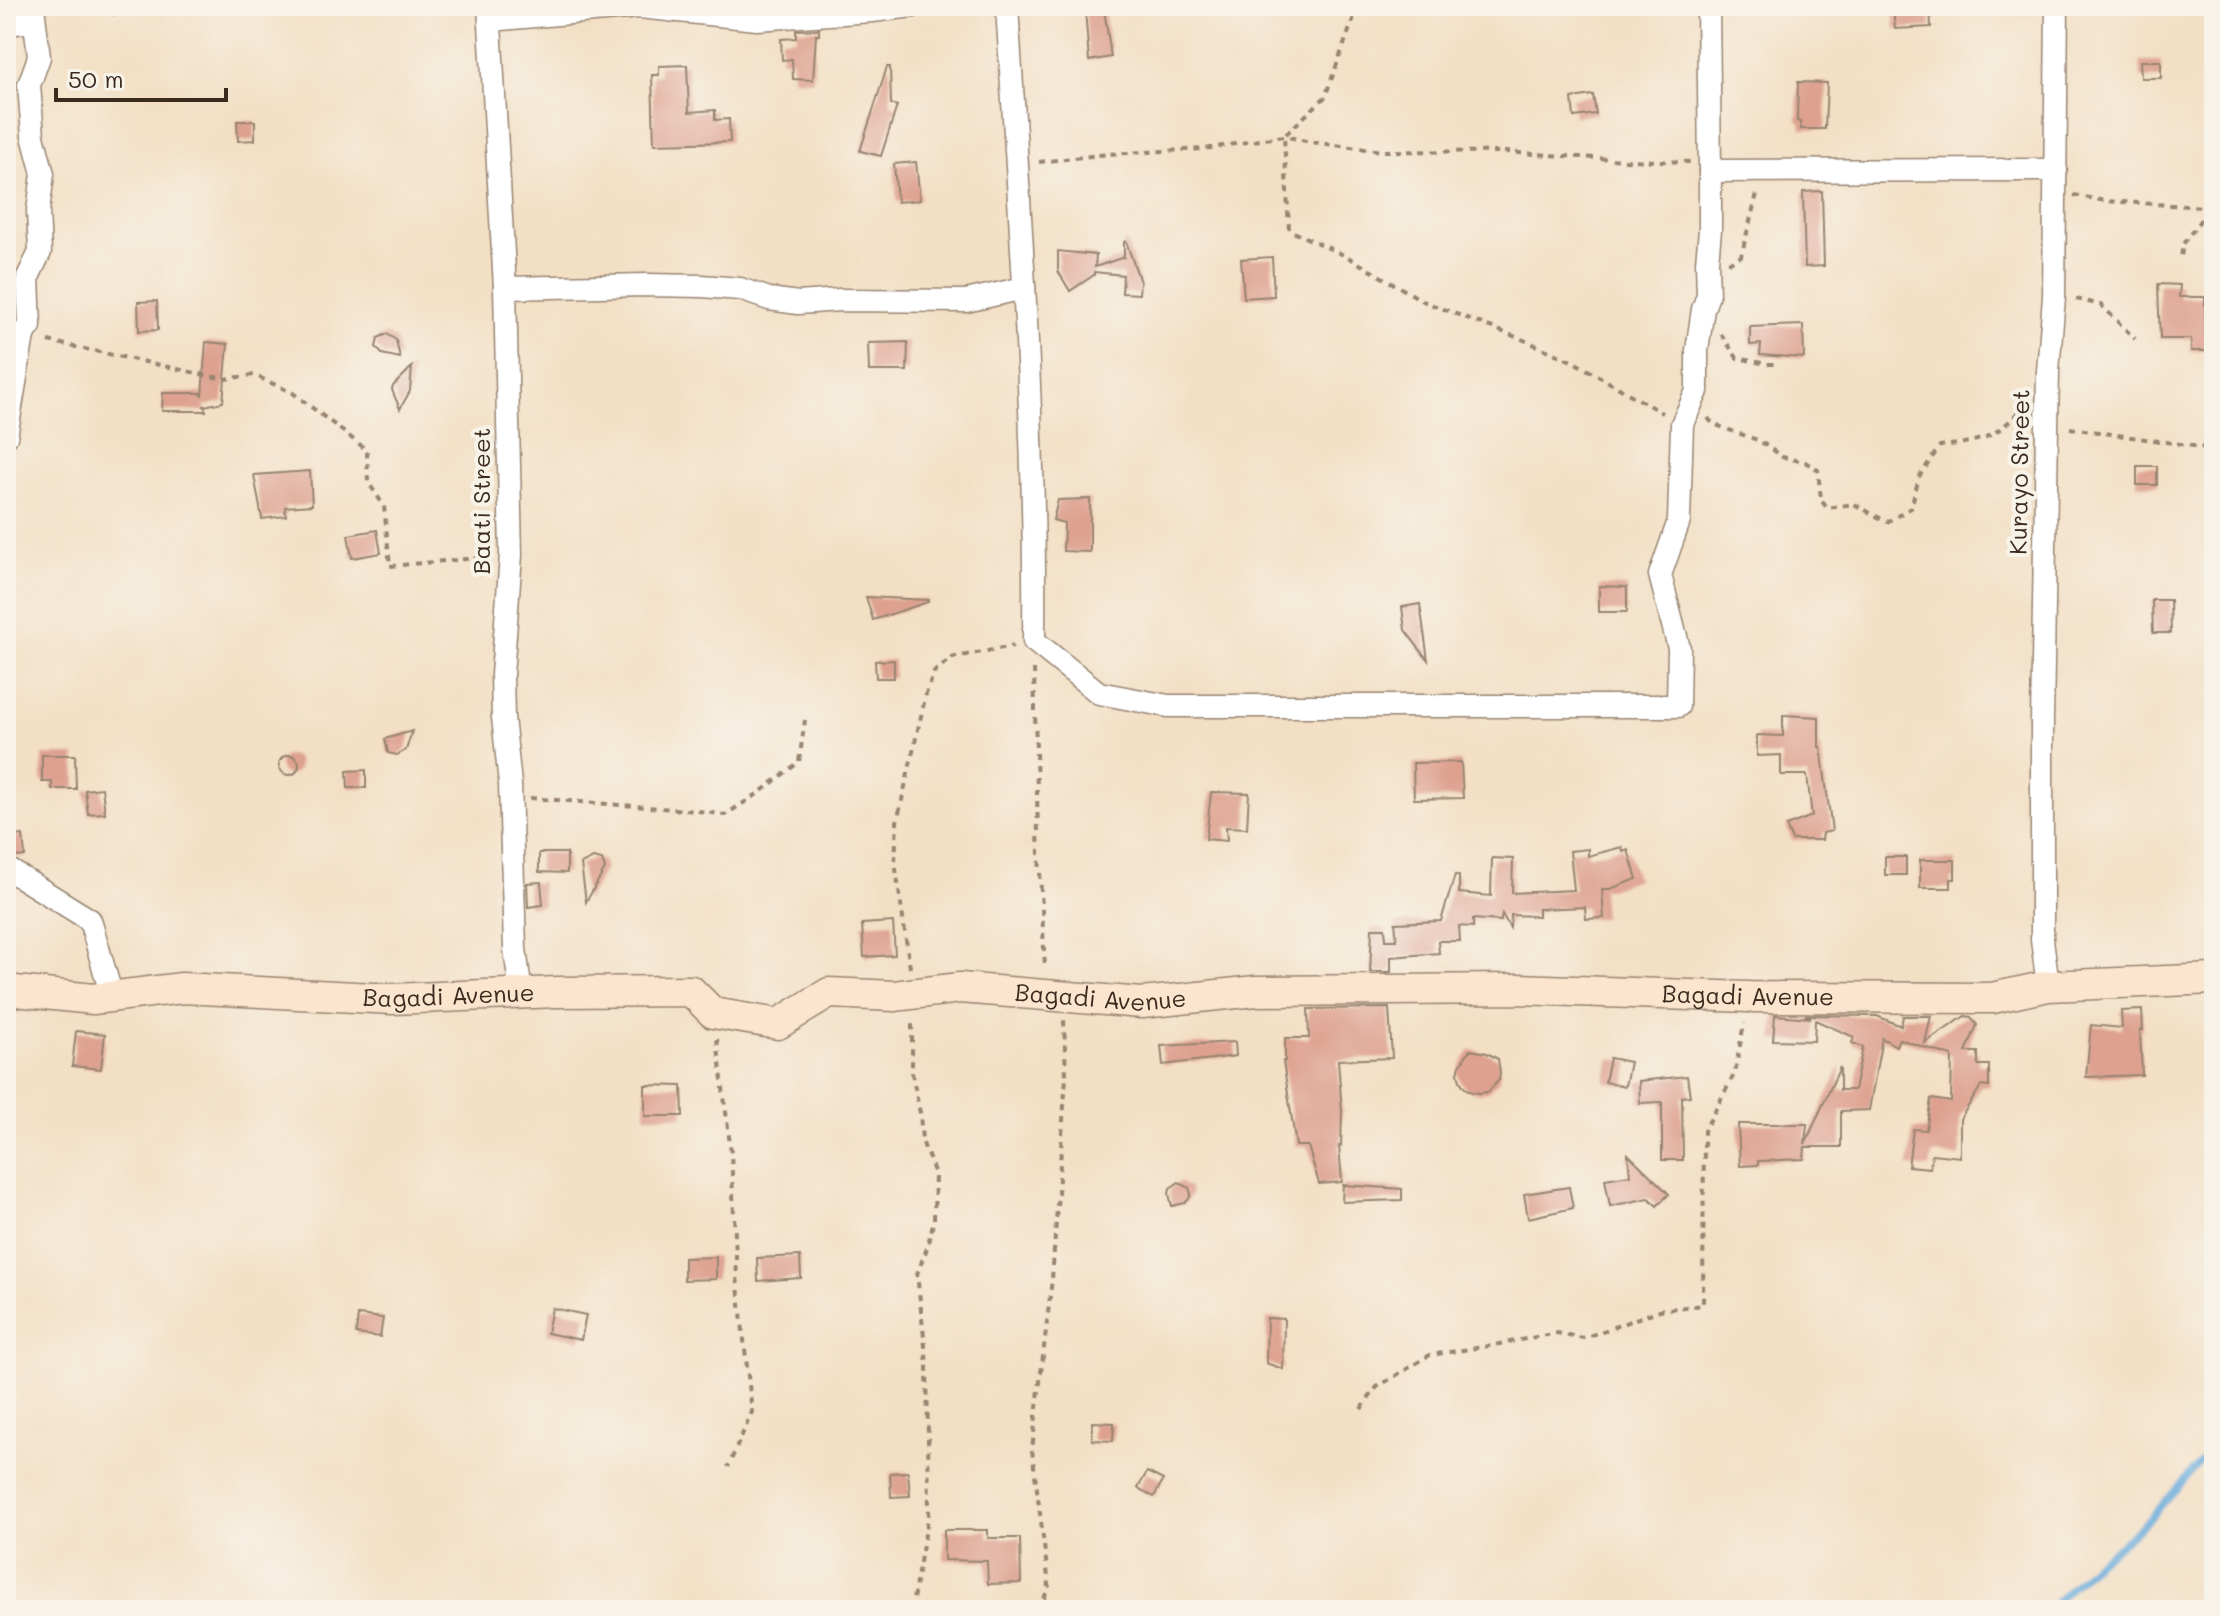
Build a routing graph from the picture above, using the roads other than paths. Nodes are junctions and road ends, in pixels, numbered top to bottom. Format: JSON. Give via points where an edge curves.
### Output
{"nodes":[{"id":1,"x":913,"y":6,"type":"edge"},
{"id":2,"x":1007,"y":6,"type":"edge"},
{"id":3,"x":1708,"y":6,"type":"edge"},
{"id":4,"x":2057,"y":6,"type":"edge"},
{"id":5,"x":34,"y":13,"type":"edge"},
{"id":6,"x":490,"y":13,"type":"edge"},
{"id":7,"x":6,"y":24,"type":"edge"},
{"id":8,"x":1709,"y":167,"type":"junction"},
{"id":9,"x":2056,"y":170,"type":"junction"},
{"id":10,"x":505,"y":288,"type":"junction"},
{"id":11,"x":1024,"y":288,"type":"junction"},
{"id":12,"x":6,"y":437,"type":"edge"},
{"id":13,"x":6,"y":868,"type":"edge"},
{"id":14,"x":2214,"y":979,"type":"edge"},
{"id":15,"x":2048,"y":986,"type":"junction"},
{"id":16,"x":6,"y":990,"type":"edge"},
{"id":17,"x":521,"y":994,"type":"junction"},
{"id":18,"x":112,"y":997,"type":"junction"}],
"edges":[{"from":1,"to":6,"type":"street","via":[[757,19],[639,7]]},
{"from":2,"to":11,"type":"street"},
{"from":3,"to":8,"type":"street"},
{"from":4,"to":9,"type":"street","name":"Kurayo Street"},
{"from":5,"to":7,"type":"street"},
{"from":5,"to":12,"type":"street","via":[[39,57],[29,85],[43,174],[40,252],[28,277],[30,326],[23,335]]},
{"from":6,"to":10,"type":"street","name":"Baati Street"},
{"from":8,"to":9,"type":"street"},
{"from":8,"to":11,"type":"street","via":[[1708,295],[1697,350],[1697,391],[1682,424],[1679,521],[1660,575],[1679,648],[1678,706],[1168,706],[1099,693],[1034,641]]},
{"from":9,"to":15,"type":"street","name":"Kurayo Street","via":[[2042,720],[2042,939]]},
{"from":10,"to":11,"type":"street","via":[[702,286],[798,303],[966,301]]},
{"from":10,"to":17,"type":"street","name":"Baati Street","via":[[511,555],[502,675]]},
{"from":13,"to":18,"type":"street","via":[[90,920]]},
{"from":14,"to":15,"type":"street","name":"Bagadi Avenue"},
{"from":15,"to":17,"type":"street","name":"Bagadi Avenue","via":[[1992,998],[1517,989],[1256,991],[1142,1003],[960,988],[894,996],[829,993],[778,1024],[713,1013],[691,991]]},
{"from":16,"to":18,"type":"street","name":"Bagadi Avenue"},
{"from":17,"to":18,"type":"street","name":"Bagadi Avenue","via":[[393,999],[182,988]]}]}
